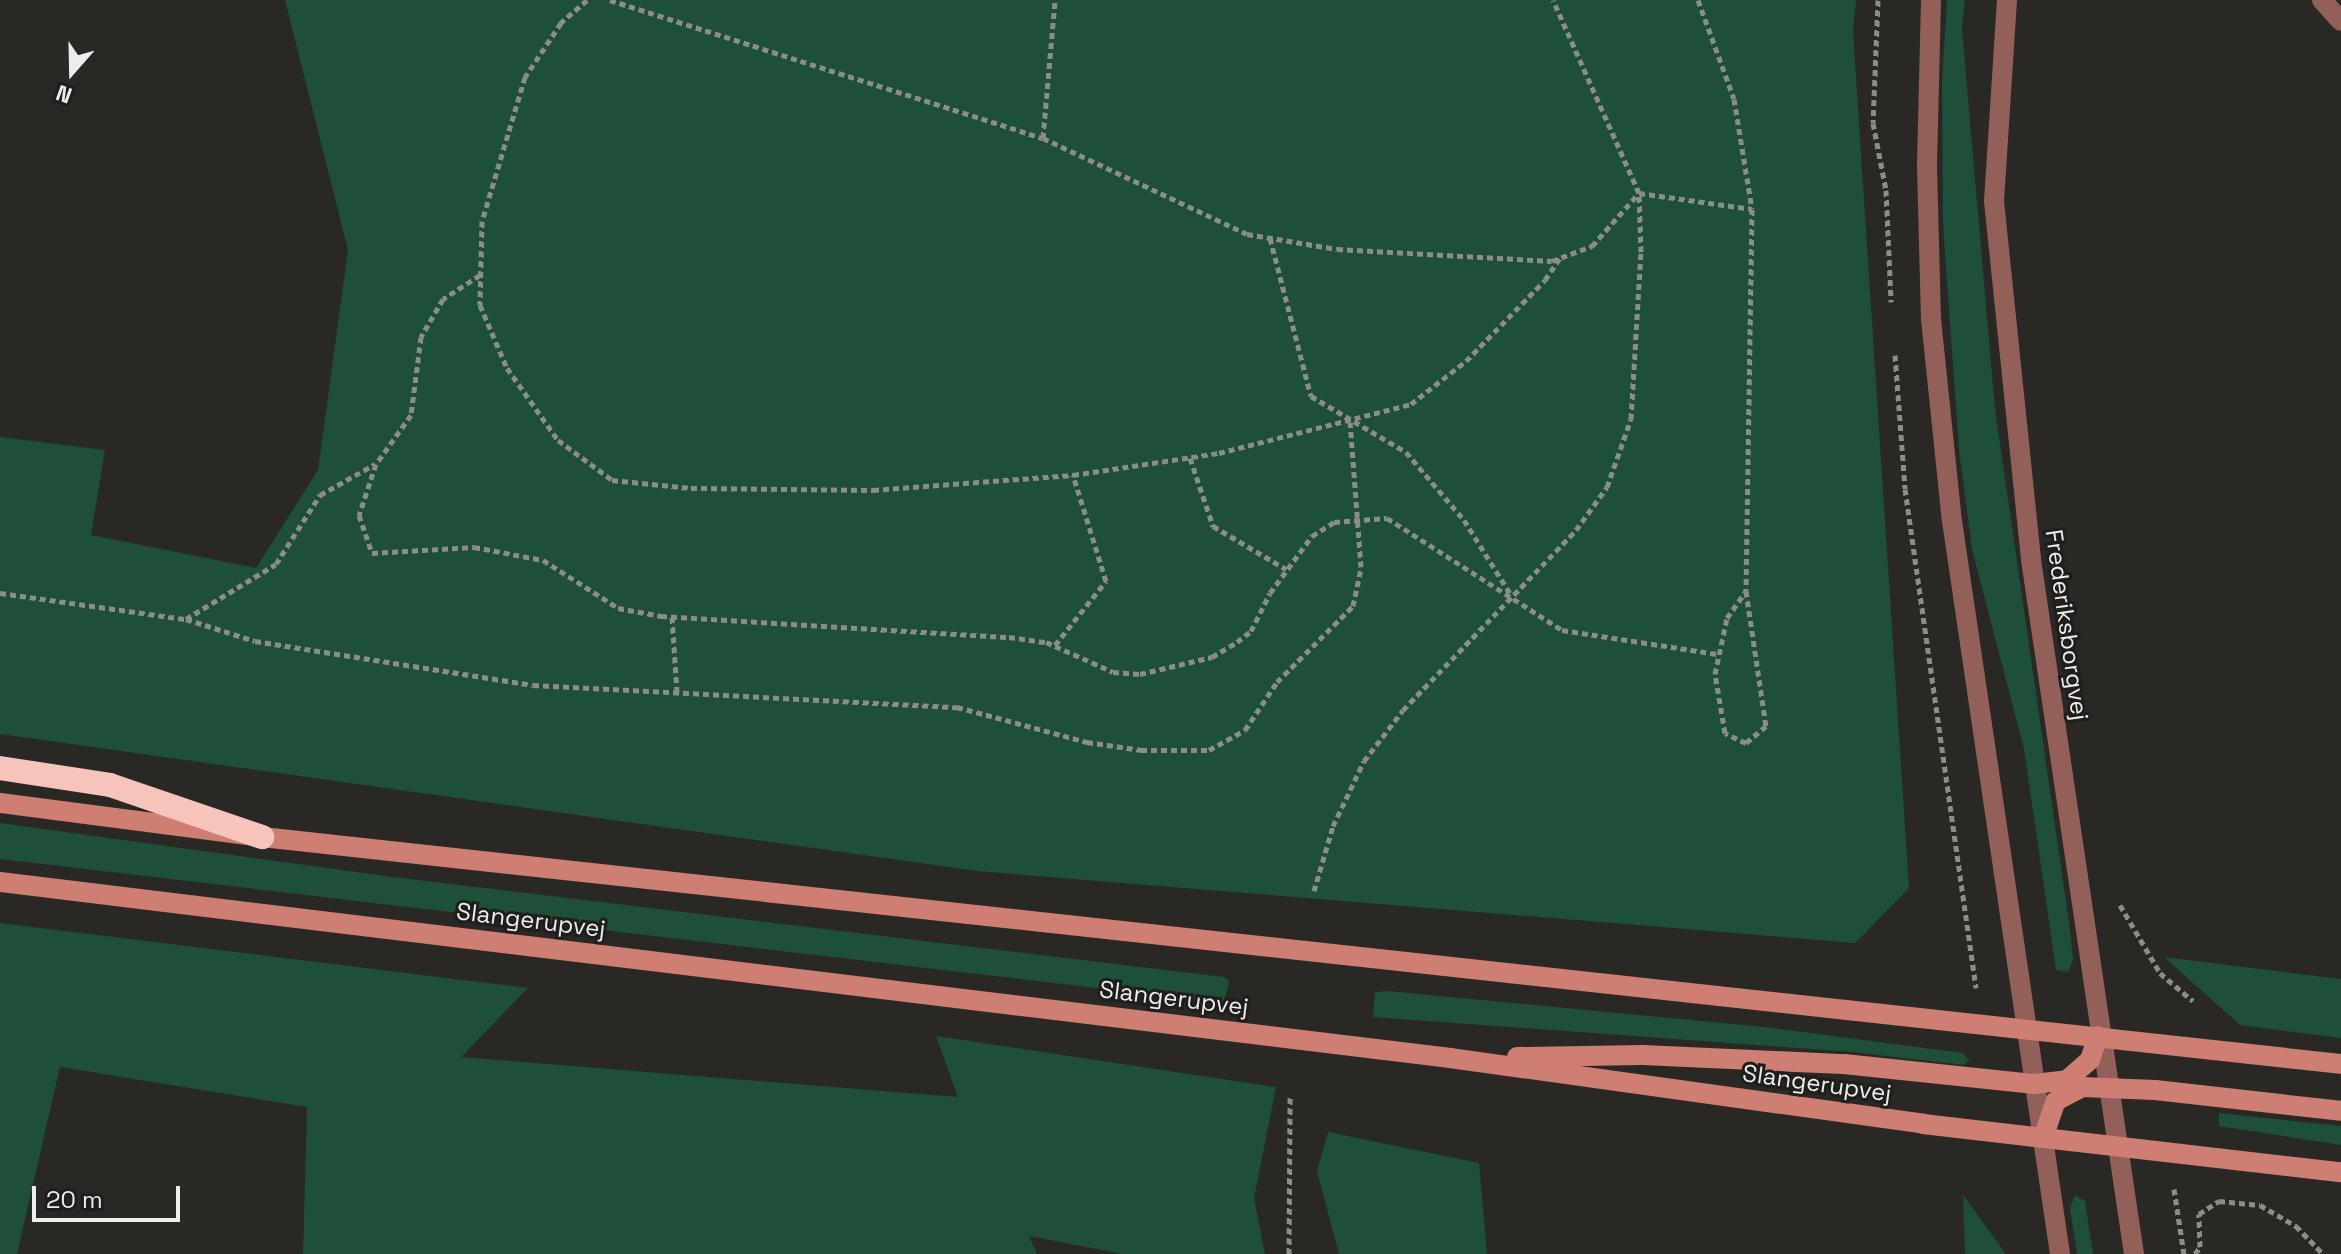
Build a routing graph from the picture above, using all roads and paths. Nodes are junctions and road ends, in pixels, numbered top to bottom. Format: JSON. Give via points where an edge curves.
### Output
{"nodes":[{"id":1,"x":587,"y":0,"type":"edge"},
{"id":2,"x":610,"y":0,"type":"edge"},
{"id":3,"x":1055,"y":0,"type":"edge"},
{"id":4,"x":1553,"y":0,"type":"edge"},
{"id":5,"x":1698,"y":0,"type":"edge"},
{"id":6,"x":1878,"y":0,"type":"edge"},
{"id":7,"x":1931,"y":0,"type":"edge"},
{"id":8,"x":2007,"y":0,"type":"edge"},
{"id":9,"x":2322,"y":0,"type":"edge"},
{"id":10,"x":2341,"y":21,"type":"edge"},
{"id":11,"x":1043,"y":138,"type":"junction"},
{"id":12,"x":1886,"y":190,"type":"dead end"},
{"id":13,"x":1639,"y":193,"type":"junction"},
{"id":14,"x":1752,"y":209,"type":"junction"},
{"id":15,"x":1270,"y":238,"type":"junction"},
{"id":16,"x":1560,"y":258,"type":"junction"},
{"id":17,"x":480,"y":275,"type":"junction"},
{"id":18,"x":1350,"y":422,"type":"junction"},
{"id":19,"x":1190,"y":458,"type":"junction"},
{"id":20,"x":376,"y":464,"type":"junction"},
{"id":21,"x":1073,"y":475,"type":"junction"},
{"id":22,"x":1360,"y":518,"type":"junction"},
{"id":23,"x":1286,"y":569,"type":"junction"},
{"id":24,"x":1746,"y":591,"type":"junction"},
{"id":25,"x":0,"y":593,"type":"edge"},
{"id":26,"x":1511,"y":596,"type":"junction"},
{"id":27,"x":672,"y":617,"type":"junction"},
{"id":28,"x":186,"y":619,"type":"junction"},
{"id":29,"x":1055,"y":645,"type":"junction"},
{"id":30,"x":1717,"y":654,"type":"junction"},
{"id":31,"x":677,"y":693,"type":"junction"},
{"id":32,"x":0,"y":768,"type":"edge"},
{"id":33,"x":0,"y":803,"type":"edge"},
{"id":34,"x":262,"y":837,"type":"junction"},
{"id":35,"x":0,"y":882,"type":"edge"},
{"id":36,"x":1314,"y":891,"type":"dead end"},
{"id":37,"x":2117,"y":899,"type":"dead end"},
{"id":38,"x":2193,"y":1001,"type":"dead end"},
{"id":39,"x":2027,"y":1028,"type":"junction"},
{"id":40,"x":2098,"y":1036,"type":"junction"},
{"id":41,"x":1450,"y":1058,"type":"junction"},
{"id":42,"x":2341,"y":1064,"type":"edge"},
{"id":43,"x":2035,"y":1084,"type":"junction"},
{"id":44,"x":2108,"y":1086,"type":"junction"},
{"id":45,"x":1290,"y":1096,"type":"dead end"},
{"id":46,"x":2341,"y":1111,"type":"edge"},
{"id":47,"x":2043,"y":1138,"type":"junction"},
{"id":48,"x":2118,"y":1147,"type":"junction"},
{"id":49,"x":2341,"y":1172,"type":"edge"},
{"id":50,"x":2182,"y":1242,"type":"dead end"},
{"id":51,"x":1289,"y":1254,"type":"edge"},
{"id":52,"x":2060,"y":1254,"type":"edge"},
{"id":53,"x":2134,"y":1254,"type":"edge"},
{"id":54,"x":2184,"y":1254,"type":"edge"},
{"id":55,"x":2195,"y":1254,"type":"edge"},
{"id":56,"x":2323,"y":1254,"type":"edge"}],
"edges":[{"from":1,"to":17,"type":"path","via":[[561,23],[525,77],[482,221]]},
{"from":2,"to":11,"type":"path"},
{"from":3,"to":11,"type":"path"},
{"from":4,"to":13,"type":"path"},
{"from":5,"to":14,"type":"path","via":[[1734,99]]},
{"from":6,"to":12,"type":"path","via":[[1873,123]]},
{"from":7,"to":39,"type":"street","via":[[1931,319],[1954,536]]},
{"from":8,"to":40,"type":"street","name":"Frederiksborgvej","via":[[1994,201],[2031,560]]},
{"from":9,"to":10,"type":"street"},
{"from":11,"to":15,"type":"path","via":[[1247,234]]},
{"from":13,"to":14,"type":"path"},
{"from":13,"to":16,"type":"path","via":[[1592,246]]},
{"from":13,"to":26,"type":"path","via":[[1641,252],[1631,419],[1607,487],[1576,530]]},
{"from":14,"to":24,"type":"path"},
{"from":15,"to":16,"type":"path","via":[[1337,249]]},
{"from":15,"to":18,"type":"path","via":[[1311,396]]},
{"from":16,"to":18,"type":"path","via":[[1466,361],[1422,396]]},
{"from":17,"to":20,"type":"path","via":[[443,299],[429,317],[421,337],[411,415]]},
{"from":17,"to":21,"type":"path","via":[[480,305],[507,368],[558,440],[612,480],[691,488],[873,490]]},
{"from":18,"to":19,"type":"path"},
{"from":18,"to":22,"type":"path","via":[[1351,480]]},
{"from":18,"to":26,"type":"path","via":[[1406,452],[1464,520]]},
{"from":19,"to":21,"type":"path"},
{"from":19,"to":23,"type":"path","via":[[1213,526]]},
{"from":20,"to":27,"type":"path","via":[[359,515],[372,553],[474,547],[531,557],[618,608]]},
{"from":20,"to":28,"type":"path","via":[[320,495],[276,564]]},
{"from":21,"to":29,"type":"path","via":[[1106,581]]},
{"from":22,"to":23,"type":"path","via":[[1334,522],[1312,536]]},
{"from":22,"to":26,"type":"path","via":[[1387,518]]},
{"from":22,"to":31,"type":"path","via":[[1361,567],[1353,606],[1277,682],[1245,730],[1209,750],[1141,750],[1087,742],[957,707]]},
{"from":23,"to":29,"type":"path","via":[[1251,631],[1212,657],[1164,670],[1113,672]]},
{"from":24,"to":30,"type":"path","via":[[1727,618]]},
{"from":24,"to":30,"type":"path","via":[[1766,726],[1746,743],[1725,733]]},
{"from":25,"to":28,"type":"path"},
{"from":26,"to":30,"type":"path","via":[[1562,630]]},
{"from":26,"to":36,"type":"path","via":[[1403,710],[1364,761],[1333,826]]},
{"from":27,"to":29,"type":"path","via":[[852,625]]},
{"from":27,"to":31,"type":"path"},
{"from":28,"to":31,"type":"path","via":[[255,641],[533,685]]},
{"from":32,"to":34,"type":"highway","via":[[110,785]]},
{"from":33,"to":34,"type":"main road"},
{"from":34,"to":39,"type":"main road"},
{"from":35,"to":41,"type":"main road","name":"Slangerupvej"},
{"from":37,"to":38,"type":"path","via":[[2160,973]]},
{"from":39,"to":40,"type":"main road"},
{"from":39,"to":43,"type":"street"},
{"from":40,"to":42,"type":"main road"},
{"from":40,"to":43,"type":"main road","via":[[2090,1060],[2067,1080]]},
{"from":40,"to":44,"type":"street","name":"Frederiksborgvej"},
{"from":41,"to":43,"type":"main road","via":[[1643,1055],[1901,1068]]},
{"from":41,"to":47,"type":"main road","name":"Slangerupvej"},
{"from":43,"to":47,"type":"street"},
{"from":44,"to":46,"type":"main road"},
{"from":44,"to":47,"type":"main road","via":[[2082,1087],[2056,1101]]},
{"from":44,"to":48,"type":"street","name":"Frederiksborgvej"},
{"from":45,"to":51,"type":"path"},
{"from":47,"to":48,"type":"main road","name":"Slangerupvej"},
{"from":47,"to":52,"type":"street"},
{"from":48,"to":49,"type":"main road","name":"Slangerupvej"},
{"from":48,"to":53,"type":"street","name":"Frederiksborgvej"},
{"from":50,"to":54,"type":"path"},
{"from":55,"to":56,"type":"path","via":[[2200,1247],[2199,1214],[2219,1201],[2260,1205],[2296,1226]]}]}
